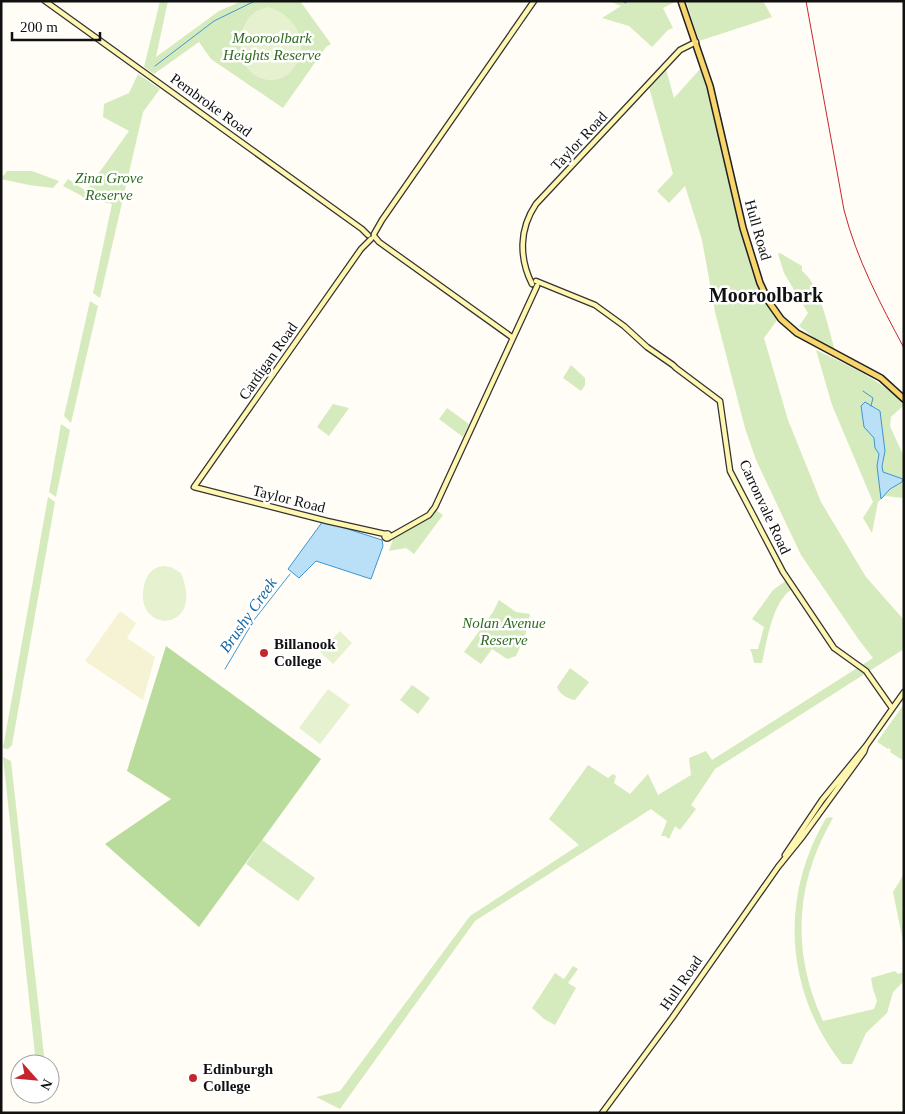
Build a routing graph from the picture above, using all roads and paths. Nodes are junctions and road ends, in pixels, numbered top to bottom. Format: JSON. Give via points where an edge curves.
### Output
{"nodes":[{"id":1,"x":45,"y":1,"type":"edge"},
{"id":2,"x":534,"y":1,"type":"edge"},
{"id":3,"x":681,"y":1,"type":"edge"},
{"id":4,"x":696,"y":42,"type":"junction"},
{"id":5,"x":371,"y":236,"type":"junction"},
{"id":6,"x":536,"y":284,"type":"junction"},
{"id":7,"x":513,"y":338,"type":"junction"},
{"id":8,"x":904,"y":399,"type":"edge"},
{"id":9,"x":194,"y":487,"type":"joint"},
{"id":10,"x":904,"y":692,"type":"edge"},
{"id":11,"x":892,"y":708,"type":"junction"},
{"id":12,"x":602,"y":1113,"type":"edge"}],
"edges":[{"from":1,"to":5,"type":"street","name":"Pembroke Road"},
{"from":2,"to":5,"type":"street","name":"Cardigan Road"},
{"from":3,"to":4,"type":"main road","name":"Hull Road"},
{"from":4,"to":6,"type":"street","name":"Taylor Road","via":[[680,50],[533,209],[526,222],[522,245],[526,270]]},
{"from":4,"to":8,"type":"main road","name":"Hull Road","via":[[710,86],[743,228],[769,302],[797,333],[880,378]]},
{"from":5,"to":7,"type":"street","name":"Pembroke Road"},
{"from":5,"to":9,"type":"street","name":"Cardigan Road"},
{"from":6,"to":7,"type":"street","name":"Taylor Road"},
{"from":6,"to":11,"type":"street","name":"Carronvale Road","via":[[595,305],[720,401],[730,470],[783,572],[834,648],[866,671]]},
{"from":7,"to":9,"type":"street","name":"Taylor Road","via":[[435,507],[429,515],[396,533],[378,534]]},
{"from":10,"to":11,"type":"street","name":"Hull Road"},
{"from":11,"to":12,"type":"street","name":"Hull Road","via":[[804,825],[778,868]]}]}
